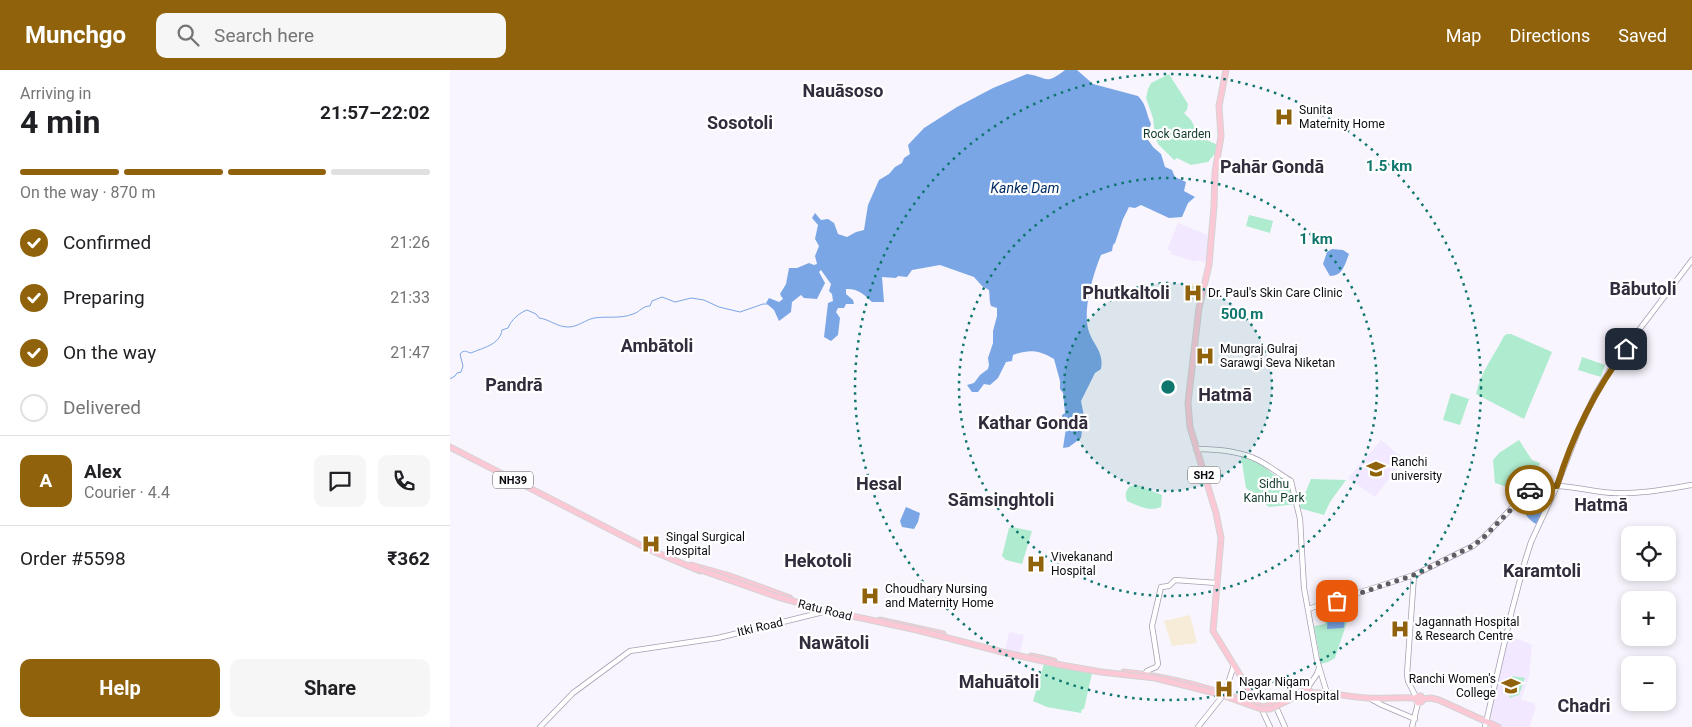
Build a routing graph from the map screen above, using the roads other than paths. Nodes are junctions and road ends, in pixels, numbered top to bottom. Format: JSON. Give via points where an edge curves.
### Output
{"nodes":[{"id":1,"x":1227,"y":70,"type":"edge"},
{"id":2,"x":1691,"y":263,"type":"edge"},
{"id":3,"x":450,"y":446,"type":"edge"},
{"id":4,"x":1197,"y":449,"type":"junction"},
{"id":5,"x":1692,"y":486,"type":"edge"},
{"id":6,"x":1555,"y":487,"type":"junction"},
{"id":7,"x":696,"y":568,"type":"junction"},
{"id":8,"x":1415,"y":576,"type":"junction"},
{"id":9,"x":1217,"y":583,"type":"junction"},
{"id":10,"x":827,"y":610,"type":"junction"},
{"id":11,"x":1309,"y":610,"type":"junction"},
{"id":12,"x":1235,"y":666,"type":"junction"},
{"id":13,"x":1319,"y":667,"type":"junction"},
{"id":14,"x":1148,"y":673,"type":"junction"},
{"id":15,"x":1309,"y":691,"type":"junction"},
{"id":16,"x":1327,"y":692,"type":"junction"},
{"id":17,"x":1225,"y":695,"type":"junction"},
{"id":18,"x":1370,"y":698,"type":"junction"},
{"id":19,"x":1417,"y":700,"type":"junction"},
{"id":20,"x":1276,"y":708,"type":"junction"},
{"id":21,"x":1262,"y":709,"type":"junction"},
{"id":22,"x":1415,"y":719,"type":"junction"},
{"id":23,"x":1487,"y":722,"type":"edge"},
{"id":24,"x":539,"y":727,"type":"edge"},
{"id":25,"x":1199,"y":727,"type":"edge"},
{"id":26,"x":1270,"y":727,"type":"edge"},
{"id":27,"x":1284,"y":727,"type":"edge"},
{"id":28,"x":1413,"y":727,"type":"edge"},
{"id":29,"x":1498,"y":727,"type":"edge"}],
"edges":[{"from":1,"to":4,"type":"main road","number":"SH2","via":[[1219,102],[1221,136],[1208,268],[1199,308],[1188,406]]},
{"from":2,"to":6,"type":"main road","via":[[1614,363],[1579,428]]},
{"from":3,"to":7,"type":"main road","name":"Ratu Road","via":[[661,554]]},
{"from":3,"to":7,"type":"main road","name":"Ratu Road","number":"NH39","via":[[648,549]]},
{"from":4,"to":9,"type":"main road","number":"SH2","via":[[1221,532]]},
{"from":4,"to":11,"type":"main road","via":[[1248,456],[1291,481],[1300,518],[1304,588]]},
{"from":4,"to":12,"type":"main road","number":"SH2","via":[[1224,534],[1216,631]]},
{"from":5,"to":6,"type":"main road","via":[[1614,493]]},
{"from":6,"to":8,"type":"main road","via":[[1538,488],[1528,493],[1476,546]]},
{"from":6,"to":23,"type":"main road","via":[[1531,542],[1518,585]]},
{"from":7,"to":10,"type":"main road","name":"Ratu Road"},
{"from":7,"to":15,"type":"main road","bridge":true,"via":[[829,612],[1070,667],[1155,678],[1219,694],[1261,709],[1270,709]]},
{"from":8,"to":11,"type":"main road"},
{"from":8,"to":19,"type":"main road","via":[[1407,669],[1408,681]]},
{"from":9,"to":12,"type":"main road","number":"SH2","via":[[1213,631]]},
{"from":9,"to":14,"type":"main road","via":[[1175,580],[1169,586],[1161,587],[1152,626],[1158,664]]},
{"from":10,"to":14,"type":"main road","name":"Ratu Road","via":[[1099,670]]},
{"from":10,"to":17,"type":"main road","name":"Ratu Road","via":[[1056,665],[1151,679]]},
{"from":10,"to":24,"type":"main road","name":"Itki Road","via":[[721,637],[627,652],[573,693]]},
{"from":11,"to":13,"type":"main road"},
{"from":12,"to":17,"type":"main road"},
{"from":12,"to":21,"type":"main road","number":"SH2"},
{"from":13,"to":15,"type":"main road"},
{"from":13,"to":16,"type":"main road"},
{"from":14,"to":17,"type":"main road","name":"Ratu Road"},
{"from":15,"to":16,"type":"main road"},
{"from":15,"to":20,"type":"main road"},
{"from":15,"to":21,"type":"main road","via":[[1292,694]]},
{"from":16,"to":18,"type":"main road"},
{"from":17,"to":21,"type":"main road"},
{"from":17,"to":25,"type":"main road"},
{"from":18,"to":19,"type":"main road"},
{"from":18,"to":22,"type":"main road"},
{"from":19,"to":22,"type":"main road"},
{"from":19,"to":23,"type":"main road","via":[[1439,700]]},
{"from":20,"to":21,"type":"main road"},
{"from":20,"to":27,"type":"main road"},
{"from":21,"to":26,"type":"main road"},
{"from":22,"to":28,"type":"main road"},
{"from":23,"to":29,"type":"main road"}]}
